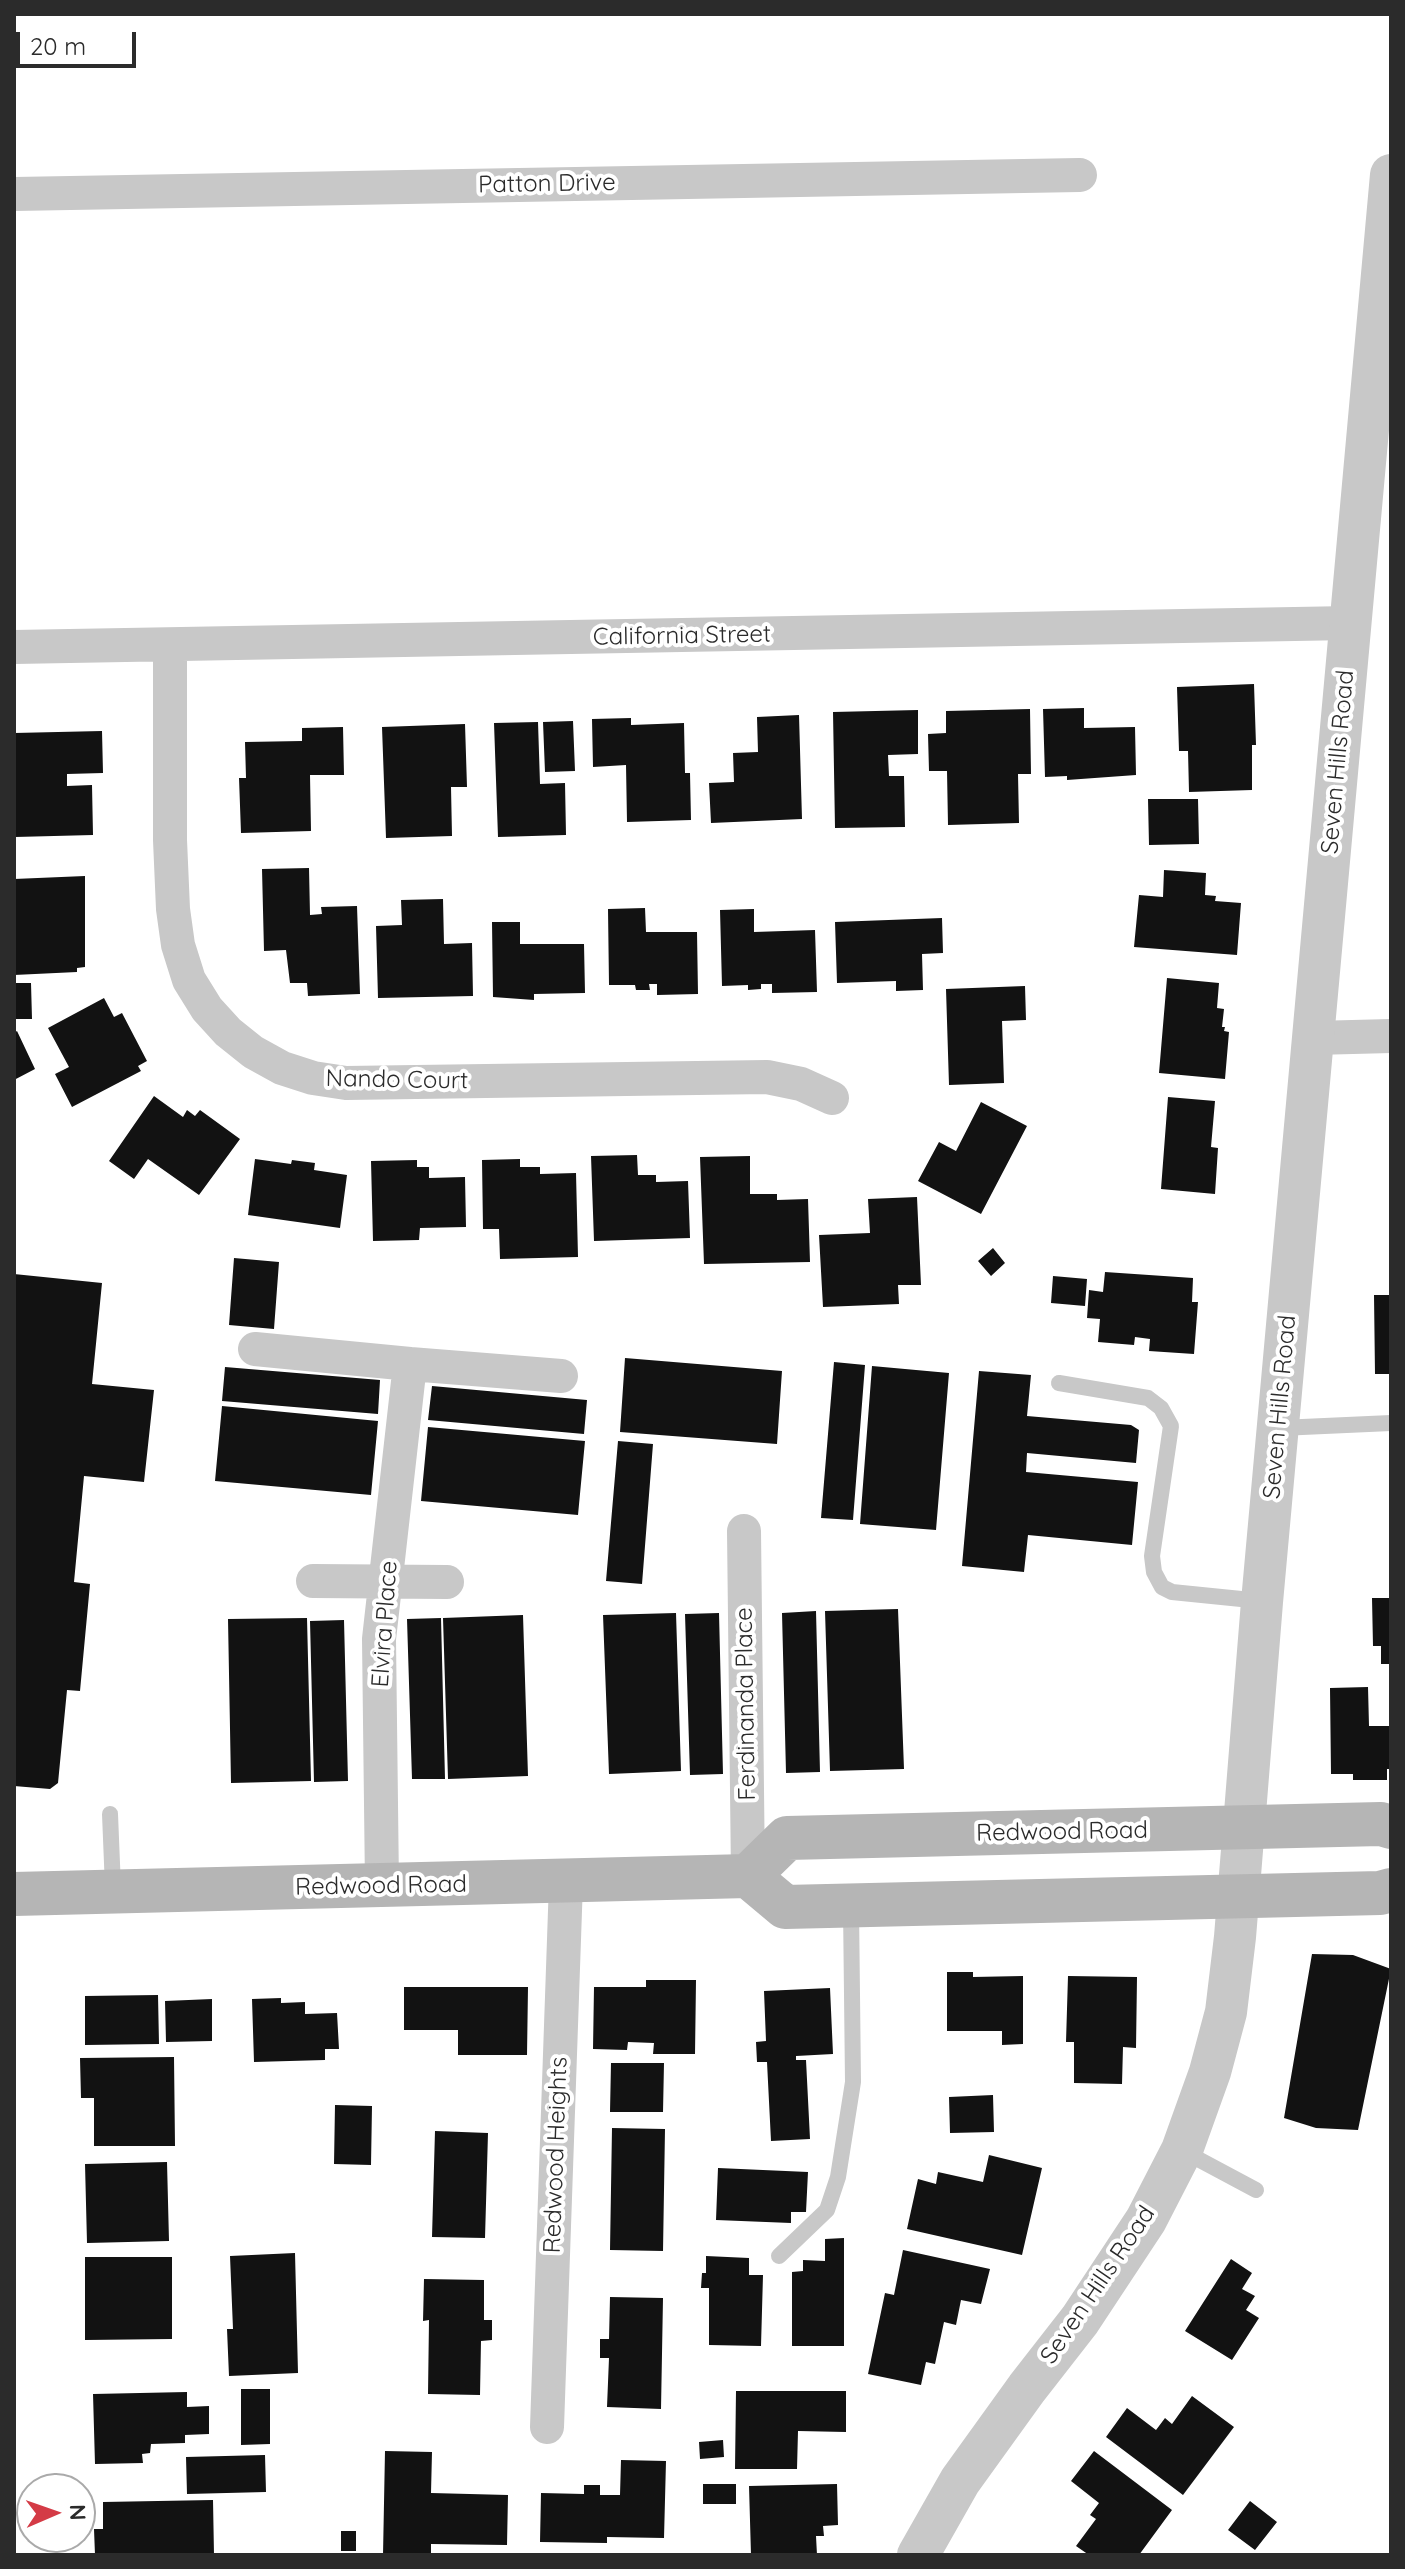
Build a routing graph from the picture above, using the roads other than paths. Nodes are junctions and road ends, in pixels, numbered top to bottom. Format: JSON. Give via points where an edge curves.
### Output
{"nodes":[{"id":1,"x":1080,"y":175,"type":"dead end"},
{"id":2,"x":1391,"y":175,"type":"edge"},
{"id":3,"x":14,"y":194,"type":"edge"},
{"id":4,"x":1385,"y":310,"type":"edge"},
{"id":5,"x":1382,"y":381,"type":"edge"},
{"id":6,"x":1350,"y":623,"type":"junction"},
{"id":7,"x":170,"y":645,"type":"junction"},
{"id":8,"x":14,"y":647,"type":"edge"},
{"id":9,"x":1391,"y":1036,"type":"edge"},
{"id":10,"x":1314,"y":1038,"type":"junction"},
{"id":11,"x":832,"y":1098,"type":"dead end"},
{"id":12,"x":255,"y":1349,"type":"dead end"},
{"id":13,"x":410,"y":1364,"type":"junction"},
{"id":14,"x":561,"y":1376,"type":"dead end"},
{"id":15,"x":1059,"y":1383,"type":"dead end"},
{"id":16,"x":1391,"y":1423,"type":"edge"},
{"id":17,"x":1278,"y":1428,"type":"junction"},
{"id":18,"x":744,"y":1531,"type":"dead end"},
{"id":19,"x":313,"y":1581,"type":"dead end"},
{"id":20,"x":386,"y":1582,"type":"junction"},
{"id":21,"x":447,"y":1582,"type":"dead end"},
{"id":22,"x":1262,"y":1602,"type":"junction"},
{"id":23,"x":110,"y":1814,"type":"dead end"},
{"id":24,"x":1391,"y":1827,"type":"edge"},
{"id":25,"x":1243,"y":1828,"type":"junction"},
{"id":26,"x":748,"y":1876,"type":"junction"},
{"id":27,"x":566,"y":1882,"type":"junction"},
{"id":28,"x":382,"y":1886,"type":"junction"},
{"id":29,"x":1391,"y":1890,"type":"edge"},
{"id":30,"x":113,"y":1892,"type":"junction"},
{"id":31,"x":14,"y":1894,"type":"edge"},
{"id":32,"x":1239,"y":1896,"type":"junction"},
{"id":33,"x":851,"y":1905,"type":"junction"},
{"id":34,"x":1182,"y":2150,"type":"junction"},
{"id":35,"x":1256,"y":2190,"type":"dead end"},
{"id":36,"x":779,"y":2256,"type":"dead end"},
{"id":37,"x":547,"y":2427,"type":"dead end"},
{"id":38,"x":918,"y":2555,"type":"edge"}],
"edges":[{"from":1,"to":3,"type":"street","name":"Patton Drive"},
{"from":2,"to":4,"type":"street","name":"Seven Hills Road"},
{"from":4,"to":5,"type":"street","name":"Seven Hills Road"},
{"from":5,"to":6,"type":"street","name":"Seven Hills Road"},
{"from":6,"to":7,"type":"street","name":"California Street"},
{"from":6,"to":10,"type":"street","name":"Seven Hills Road"},
{"from":7,"to":8,"type":"street","name":"California Street"},
{"from":7,"to":11,"type":"street","name":"Nando Court","via":[[170,840],[178,945],[189,980],[207,1009],[253,1052],[282,1068],[346,1083],[767,1077]]},
{"from":9,"to":10,"type":"street"},
{"from":10,"to":17,"type":"street","name":"Seven Hills Road"},
{"from":12,"to":13,"type":"street"},
{"from":13,"to":14,"type":"street"},
{"from":13,"to":20,"type":"street","name":"Elvira Place"},
{"from":15,"to":22,"type":"lane","via":[[1148,1398],[1171,1426],[1152,1556],[1162,1587]]},
{"from":16,"to":17,"type":"lane"},
{"from":17,"to":22,"type":"street","name":"Seven Hills Road"},
{"from":18,"to":26,"type":"street","name":"Ferdinanda Place"},
{"from":19,"to":20,"type":"street"},
{"from":20,"to":21,"type":"street"},
{"from":20,"to":28,"type":"street","name":"Elvira Place","via":[[379,1639]]},
{"from":22,"to":25,"type":"street","name":"Seven Hills Road"},
{"from":23,"to":30,"type":"lane"},
{"from":24,"to":25,"type":"main road","name":"Redwood Road"},
{"from":25,"to":26,"type":"main road","name":"Redwood Road","via":[[787,1838]]},
{"from":25,"to":32,"type":"street","name":"Seven Hills Road"},
{"from":26,"to":27,"type":"main road","name":"Redwood Road"},
{"from":26,"to":33,"type":"main road","via":[[785,1907]]},
{"from":27,"to":28,"type":"main road","name":"Redwood Road"},
{"from":27,"to":37,"type":"street","name":"Redwood Heights"},
{"from":28,"to":30,"type":"main road","name":"Redwood Road"},
{"from":29,"to":32,"type":"main road"},
{"from":30,"to":31,"type":"main road","name":"Redwood Road"},
{"from":32,"to":33,"type":"main road"},
{"from":32,"to":34,"type":"street","name":"Seven Hills Road","via":[[1226,2012]]},
{"from":33,"to":36,"type":"lane","via":[[853,2082],[838,2177],[827,2210]]},
{"from":34,"to":35,"type":"lane"},
{"from":34,"to":38,"type":"street","name":"Seven Hills Road","via":[[1117,2266],[960,2481]]}]}
